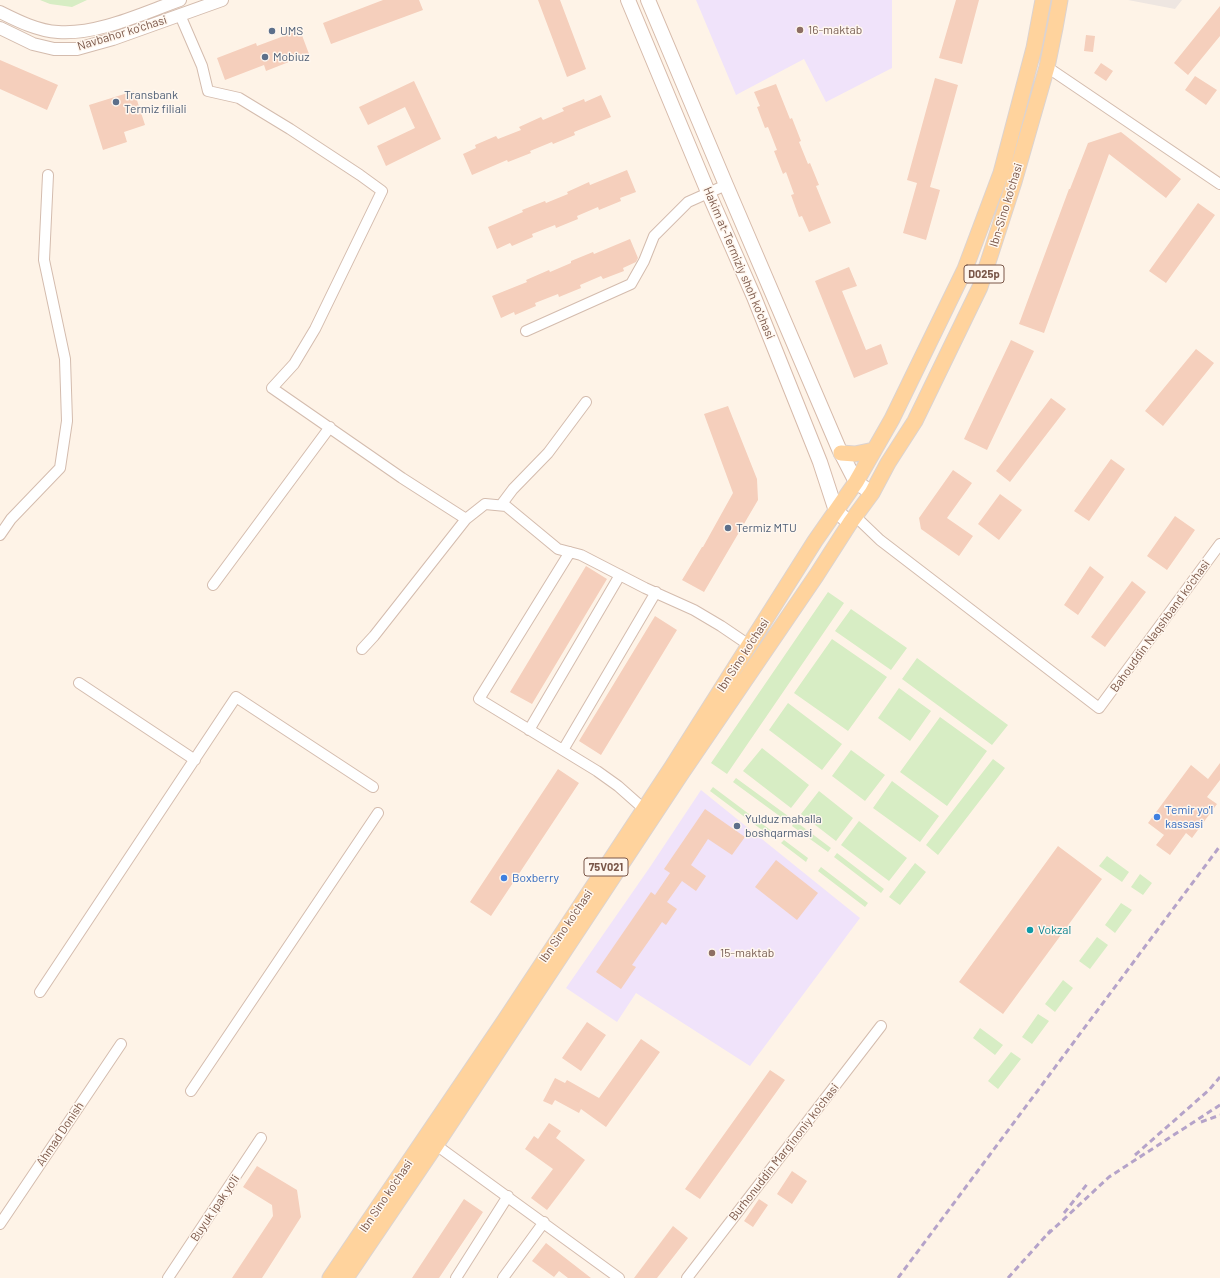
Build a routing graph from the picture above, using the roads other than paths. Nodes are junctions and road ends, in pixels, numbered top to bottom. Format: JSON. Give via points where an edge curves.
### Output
{"nodes":[{"id":1,"x":180,"y":0,"type":"edge"},
{"id":2,"x":222,"y":0,"type":"edge"},
{"id":3,"x":628,"y":0,"type":"edge"},
{"id":4,"x":648,"y":0,"type":"edge"},
{"id":5,"x":1043,"y":0,"type":"edge"},
{"id":6,"x":1060,"y":0,"type":"edge"},
{"id":7,"x":0,"y":12,"type":"edge"},
{"id":8,"x":180,"y":15,"type":"junction"},
{"id":9,"x":0,"y":28,"type":"edge"},
{"id":10,"x":1047,"y":67,"type":"junction"},
{"id":11,"x":48,"y":175,"type":"dead end"},
{"id":12,"x":1220,"y":184,"type":"edge"},
{"id":13,"x":726,"y":185,"type":"junction"},
{"id":14,"x":708,"y":192,"type":"junction"},
{"id":15,"x":526,"y":331,"type":"dead end"},
{"id":16,"x":586,"y":402,"type":"dead end"},
{"id":17,"x":330,"y":427,"type":"junction"},
{"id":18,"x":874,"y":450,"type":"junction"},
{"id":19,"x":841,"y":453,"type":"junction"},
{"id":20,"x":856,"y":482,"type":"junction"},
{"id":21,"x":872,"y":493,"type":"junction"},
{"id":22,"x":501,"y":505,"type":"junction"},
{"id":23,"x":836,"y":511,"type":"junction"},
{"id":24,"x":466,"y":519,"type":"junction"},
{"id":25,"x":853,"y":520,"type":"junction"},
{"id":26,"x":0,"y":535,"type":"edge"},
{"id":27,"x":1220,"y":544,"type":"edge"},
{"id":28,"x":570,"y":552,"type":"junction"},
{"id":29,"x":620,"y":575,"type":"junction"},
{"id":30,"x":213,"y":585,"type":"dead end"},
{"id":31,"x":656,"y":592,"type":"junction"},
{"id":32,"x":749,"y":645,"type":"junction"},
{"id":33,"x":362,"y":649,"type":"dead end"},
{"id":34,"x":79,"y":683,"type":"dead end"},
{"id":35,"x":529,"y":730,"type":"junction"},
{"id":36,"x":563,"y":750,"type":"junction"},
{"id":37,"x":195,"y":760,"type":"junction"},
{"id":38,"x":373,"y":788,"type":"dead end"},
{"id":39,"x":644,"y":809,"type":"junction"},
{"id":40,"x":378,"y":813,"type":"dead end"},
{"id":41,"x":40,"y":992,"type":"dead end"},
{"id":42,"x":881,"y":1026,"type":"dead end"},
{"id":43,"x":120,"y":1044,"type":"dead end"},
{"id":44,"x":191,"y":1091,"type":"dead end"},
{"id":45,"x":261,"y":1138,"type":"dead end"},
{"id":46,"x":436,"y":1145,"type":"junction"},
{"id":47,"x":508,"y":1196,"type":"junction"},
{"id":48,"x":544,"y":1222,"type":"junction"},
{"id":49,"x":0,"y":1224,"type":"edge"},
{"id":50,"x":168,"y":1278,"type":"edge"},
{"id":51,"x":330,"y":1278,"type":"edge"},
{"id":52,"x":346,"y":1278,"type":"edge"},
{"id":53,"x":456,"y":1278,"type":"edge"},
{"id":54,"x":503,"y":1278,"type":"edge"},
{"id":55,"x":619,"y":1278,"type":"edge"},
{"id":56,"x":687,"y":1278,"type":"edge"}],
"edges":[{"from":1,"to":7,"type":"street","name":"Navbahor ko'chasi","via":[[119,22],[76,32],[57,32],[27,25]]},
{"from":2,"to":8,"type":"street","name":"Navbahor ko'chasi"},
{"from":3,"to":14,"type":"main road","name":"Hakim at-Termiziy shoh ko'chasi"},
{"from":4,"to":13,"type":"main road","name":"Hakim at-Termiziy shoh ko'chasi"},
{"from":5,"to":18,"type":"main road","name":"Ibn-Sino ko'chasi","number":"D025p","via":[[1034,48],[1001,173],[968,262],[892,420]]},
{"from":6,"to":10,"type":"main road","name":"Ibn-Sino ko'chasi","number":"D025p"},
{"from":8,"to":9,"type":"street","name":"Navbahor ko'chasi","via":[[114,39],[77,49],[54,50],[33,44]]},
{"from":8,"to":17,"type":"street","via":[[202,66],[208,91],[239,98],[297,133],[382,191],[315,329],[294,364],[272,388]]},
{"from":10,"to":12,"type":"street"},
{"from":10,"to":21,"type":"main road","name":"Ibn-Sino ko'chasi","number":"D025p","via":[[980,287],[914,421]]},
{"from":11,"to":26,"type":"street","via":[[44,260],[65,359],[67,421],[60,468],[11,519]]},
{"from":13,"to":14,"type":"street"},
{"from":13,"to":19,"type":"main road","name":"Hakim at-Termiziy shoh ko'chasi"},
{"from":14,"to":15,"type":"street","via":[[688,202],[654,236],[631,284]]},
{"from":14,"to":23,"type":"main road","name":"Hakim at-Termiziy shoh ko'chasi","via":[[789,383]]},
{"from":16,"to":22,"type":"street","via":[[548,453]]},
{"from":17,"to":24,"type":"street"},
{"from":17,"to":30,"type":"street"},
{"from":18,"to":19,"type":"main road","via":[[855,454]]},
{"from":18,"to":20,"type":"main road","name":"Ibn Sino ko'chasi","number":"75V021"},
{"from":19,"to":20,"type":"main road","name":"Hakim at-Termiziy shoh ko'chasi"},
{"from":20,"to":21,"type":"main road","name":"Hakim at-Termiziy shoh ko'chasi"},
{"from":20,"to":23,"type":"main road","name":"Ibn Sino ko'chasi","number":"75V021"},
{"from":21,"to":25,"type":"main road","name":"Ibn-Sino ko'chasi","number":"D025p"},
{"from":22,"to":24,"type":"street","via":[[485,504]]},
{"from":22,"to":28,"type":"street","via":[[506,506],[558,549]]},
{"from":23,"to":25,"type":"main road"},
{"from":23,"to":32,"type":"main road","name":"Ibn Sino ko'chasi","number":"75V021"},
{"from":24,"to":33,"type":"street"},
{"from":25,"to":27,"type":"street","name":"Bahouddin Naqshband ko'chasi","via":[[1099,708]]},
{"from":25,"to":46,"type":"main road","name":"Ibn Sino ko'chasi","number":"75V021"},
{"from":28,"to":29,"type":"street"},
{"from":28,"to":35,"type":"street","via":[[479,699]]},
{"from":29,"to":31,"type":"street"},
{"from":29,"to":35,"type":"street"},
{"from":31,"to":32,"type":"street","via":[[694,610]]},
{"from":31,"to":36,"type":"street"},
{"from":32,"to":39,"type":"main road","name":"Ibn Sino ko'chasi","number":"75V021"},
{"from":34,"to":37,"type":"street"},
{"from":35,"to":36,"type":"street"},
{"from":36,"to":39,"type":"street","via":[[618,786]]},
{"from":37,"to":38,"type":"street","via":[[236,697]]},
{"from":37,"to":41,"type":"street"},
{"from":39,"to":51,"type":"main road","name":"Ibn Sino ko'chasi","number":"75V021"},
{"from":40,"to":44,"type":"street"},
{"from":42,"to":56,"type":"street","name":"Burhonuddin Marg'inoniy ko'chasi"},
{"from":43,"to":49,"type":"street","name":"Ahmad Donish"},
{"from":45,"to":50,"type":"street","name":"Buyuk ipak yo'li"},
{"from":46,"to":47,"type":"street"},
{"from":46,"to":52,"type":"main road","name":"Ibn Sino ko'chasi","number":"75V021"},
{"from":47,"to":48,"type":"street"},
{"from":47,"to":53,"type":"street"},
{"from":48,"to":54,"type":"street"},
{"from":48,"to":55,"type":"street"}]}
